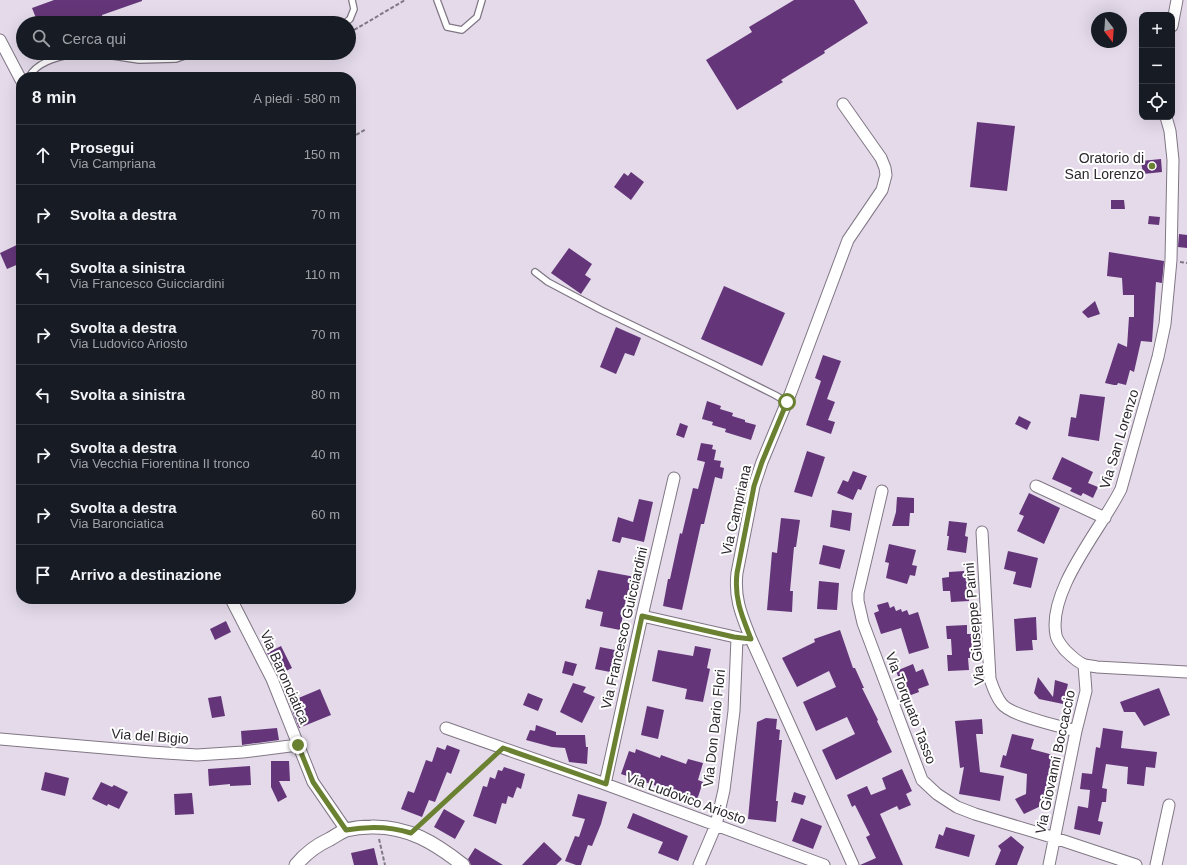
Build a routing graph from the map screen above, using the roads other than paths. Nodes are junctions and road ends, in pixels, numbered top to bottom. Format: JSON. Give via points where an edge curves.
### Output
{"nodes":[{"id":1,"x":352,"y":0,"type":"edge"},
{"id":2,"x":437,"y":0,"type":"edge"},
{"id":3,"x":482,"y":0,"type":"edge"},
{"id":4,"x":1177,"y":0,"type":"edge"},
{"id":5,"x":1175,"y":12,"type":"edge"},
{"id":6,"x":351,"y":16,"type":"edge"},
{"id":7,"x":0,"y":40,"type":"edge"},
{"id":8,"x":51,"y":60,"type":"edge"},
{"id":9,"x":17,"y":72,"type":"edge"},
{"id":10,"x":32,"y":72,"type":"edge"},
{"id":11,"x":843,"y":104,"type":"dead end"},
{"id":12,"x":1167,"y":120,"type":"edge"},
{"id":13,"x":535,"y":272,"type":"dead end"},
{"id":14,"x":787,"y":402,"type":"junction"},
{"id":15,"x":674,"y":478,"type":"dead end"},
{"id":16,"x":1036,"y":486,"type":"dead end"},
{"id":17,"x":882,"y":491,"type":"dead end"},
{"id":18,"x":1105,"y":518,"type":"junction"},
{"id":19,"x":982,"y":532,"type":"dead end"},
{"id":20,"x":234,"y":604,"type":"edge"},
{"id":21,"x":642,"y":616,"type":"junction"},
{"id":22,"x":737,"y":638,"type":"junction"},
{"id":23,"x":751,"y":639,"type":"junction"},
{"id":24,"x":1084,"y":665,"type":"junction"},
{"id":25,"x":1187,"y":672,"type":"edge"},
{"id":26,"x":446,"y":728,"type":"dead end"},
{"id":27,"x":1076,"y":731,"type":"junction"},
{"id":28,"x":0,"y":739,"type":"edge"},
{"id":29,"x":298,"y":745,"type":"junction"},
{"id":30,"x":606,"y":784,"type":"junction"},
{"id":31,"x":1169,"y":805,"type":"dead end"},
{"id":32,"x":716,"y":825,"type":"junction"},
{"id":33,"x":346,"y":830,"type":"junction"},
{"id":34,"x":1055,"y":838,"type":"junction"},
{"id":35,"x":296,"y":865,"type":"edge"},
{"id":36,"x":463,"y":865,"type":"edge"},
{"id":37,"x":699,"y":865,"type":"edge"},
{"id":38,"x":824,"y":865,"type":"edge"},
{"id":39,"x":853,"y":865,"type":"edge"},
{"id":40,"x":1049,"y":865,"type":"edge"},
{"id":41,"x":1136,"y":865,"type":"edge"},
{"id":42,"x":1156,"y":865,"type":"edge"}],
"edges":[{"from":1,"to":6,"type":"lane","via":[[354,9]]},
{"from":2,"to":3,"type":"lane","via":[[447,27],[462,30],[476,17]]},
{"from":4,"to":5,"type":"street"},
{"from":7,"to":9,"type":"street"},
{"from":8,"to":10,"type":"lane"},
{"from":11,"to":14,"type":"street","name":"Via Campriana","via":[[881,158],[886,175],[878,196],[848,240]]},
{"from":12,"to":18,"type":"street","name":"Via San Lorenzo","via":[[1173,160],[1171,260],[1165,324],[1122,489]]},
{"from":13,"to":14,"type":"lane","via":[[548,282],[601,310]]},
{"from":14,"to":23,"type":"street","name":"Via Campriana","via":[[754,486],[737,573],[737,600]]},
{"from":15,"to":21,"type":"street","name":"Via Francesco Guicciardini"},
{"from":16,"to":18,"type":"street"},
{"from":17,"to":34,"type":"street","name":"Via Torquato Tasso","via":[[858,601],[863,623],[922,780],[957,807]]},
{"from":18,"to":24,"type":"street","name":"Via San Lorenzo","via":[[1074,567],[1060,598],[1055,617],[1056,636],[1060,644]]},
{"from":19,"to":27,"type":"street","name":"Via Giuseppe Parini","via":[[990,679],[995,693],[1003,706],[1013,712]]},
{"from":20,"to":29,"type":"street","name":"Via Baronciatica","via":[[272,679]]},
{"from":21,"to":22,"type":"street"},
{"from":21,"to":30,"type":"street","name":"Via Francesco Guicciardini"},
{"from":22,"to":23,"type":"street"},
{"from":22,"to":32,"type":"street","name":"Via Don Dario Flori","via":[[732,727],[724,790]]},
{"from":23,"to":39,"type":"street","name":"Via Campriana"},
{"from":24,"to":25,"type":"street"},
{"from":24,"to":27,"type":"street","name":"Via Giovanni Boccaccio","via":[[1086,691]]},
{"from":26,"to":30,"type":"street","name":"Via Ludovico Ariosto"},
{"from":27,"to":34,"type":"street","name":"Via Giovanni Boccaccio"},
{"from":28,"to":29,"type":"street","name":"Via del Bigio","via":[[197,755]]},
{"from":29,"to":33,"type":"street","name":"Via Baronciatica","via":[[313,782]]},
{"from":30,"to":32,"type":"street","name":"Via Ludovico Ariosto"},
{"from":31,"to":42,"type":"street"},
{"from":32,"to":37,"type":"street","name":"Via Don Dario Flori"},
{"from":32,"to":38,"type":"street","name":"Via Ludovico Ariosto"},
{"from":33,"to":35,"type":"street","via":[[322,842]]},
{"from":33,"to":36,"type":"street","via":[[360,827],[398,829],[444,850]]},
{"from":34,"to":40,"type":"street","name":"Via Giovanni Boccaccio"},
{"from":34,"to":41,"type":"street","name":"Via Torquato Tasso"}]}
